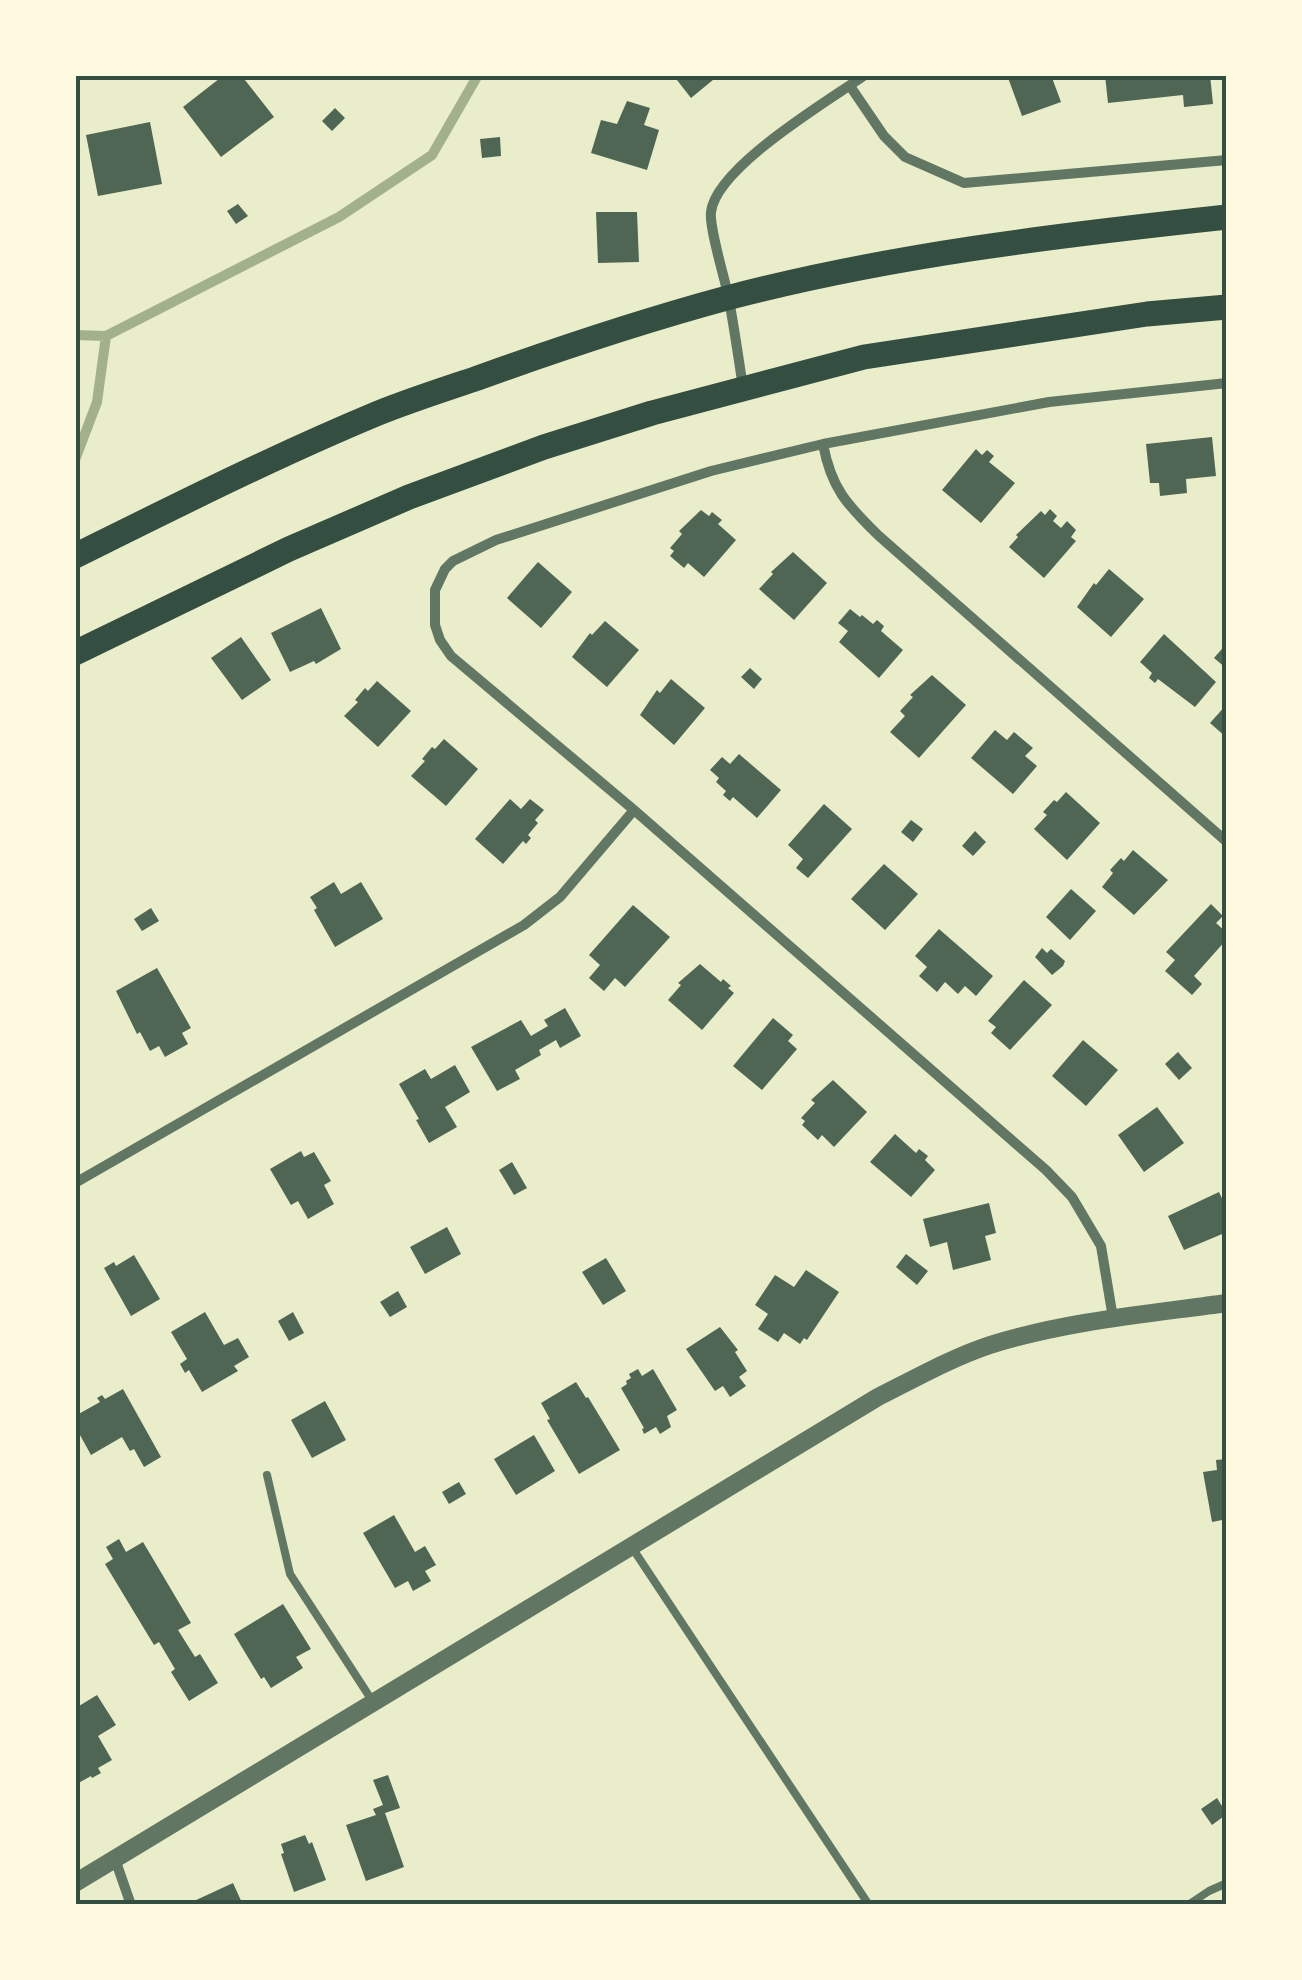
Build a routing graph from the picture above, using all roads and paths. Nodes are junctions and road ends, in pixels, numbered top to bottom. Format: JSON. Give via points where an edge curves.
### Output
{"nodes":[{"id":1,"x":865,"y":75,"type":"edge"},
{"id":2,"x":850,"y":86,"type":"junction"},
{"id":3,"x":1227,"y":160,"type":"edge"},
{"id":4,"x":1227,"y":217,"type":"edge"},
{"id":5,"x":728,"y":298,"type":"junction"},
{"id":6,"x":1227,"y":307,"type":"edge"},
{"id":7,"x":1227,"y":383,"type":"edge"},
{"id":8,"x":743,"y":388,"type":"junction"},
{"id":9,"x":823,"y":444,"type":"junction"},
{"id":10,"x":75,"y":556,"type":"edge"},
{"id":11,"x":75,"y":654,"type":"edge"},
{"id":12,"x":634,"y":810,"type":"junction"},
{"id":13,"x":1227,"y":842,"type":"edge"},
{"id":14,"x":75,"y":1183,"type":"edge"},
{"id":15,"x":1227,"y":1302,"type":"edge"},
{"id":16,"x":1113,"y":1318,"type":"junction"},
{"id":17,"x":267,"y":1474,"type":"dead end"},
{"id":18,"x":631,"y":1546,"type":"junction"},
{"id":19,"x":374,"y":1702,"type":"junction"},
{"id":20,"x":115,"y":1859,"type":"junction"},
{"id":21,"x":75,"y":1883,"type":"edge"},
{"id":22,"x":1227,"y":1883,"type":"edge"},
{"id":23,"x":132,"y":1905,"type":"edge"},
{"id":24,"x":869,"y":1905,"type":"edge"},
{"id":25,"x":1188,"y":1905,"type":"edge"}],
"edges":[{"from":1,"to":2,"type":"street"},
{"from":2,"to":3,"type":"street","via":[[906,157],[964,182]]},
{"from":2,"to":5,"type":"street","via":[[766,144],[721,186],[710,214]]},
{"from":4,"to":5,"type":"main road","via":[[970,249]]},
{"from":5,"to":8,"type":"street"},
{"from":5,"to":10,"type":"main road","via":[[379,413]]},
{"from":6,"to":8,"type":"main road","via":[[864,357]]},
{"from":7,"to":9,"type":"street","via":[[1049,402]]},
{"from":8,"to":11,"type":"main road","via":[[544,447],[409,497]]},
{"from":9,"to":12,"type":"street","via":[[711,471],[496,540],[445,570],[435,590],[435,626],[451,656]]},
{"from":9,"to":13,"type":"street","via":[[837,488],[878,536]]},
{"from":12,"to":14,"type":"street","via":[[560,897],[524,925]]},
{"from":12,"to":16,"type":"street","via":[[1072,1197],[1101,1246]]},
{"from":15,"to":16,"type":"street"},
{"from":16,"to":18,"type":"street","via":[[1027,1335],[950,1361]]},
{"from":17,"to":19,"type":"lane","via":[[290,1574]]},
{"from":18,"to":19,"type":"street"},
{"from":18,"to":24,"type":"lane"},
{"from":19,"to":20,"type":"street"},
{"from":20,"to":21,"type":"street"},
{"from":20,"to":23,"type":"street"},
{"from":22,"to":25,"type":"lane"}]}
